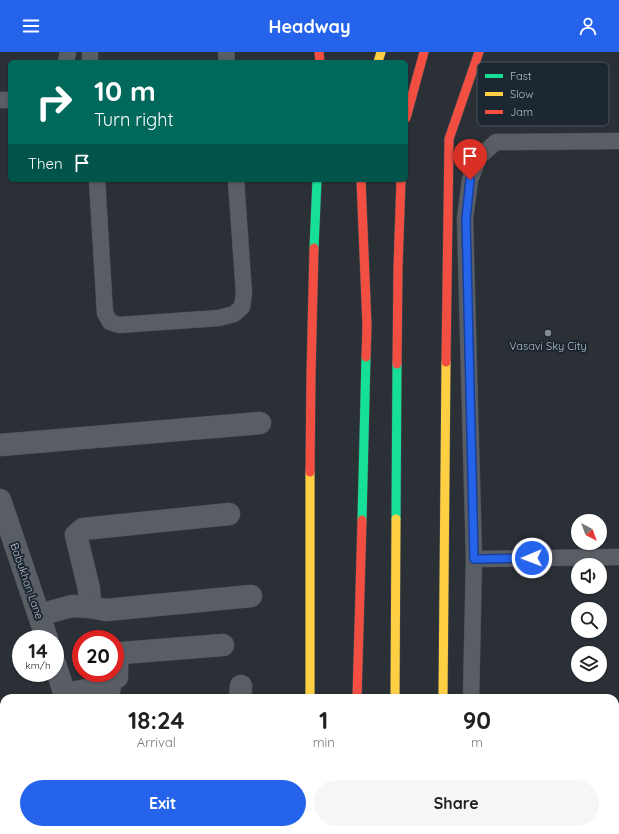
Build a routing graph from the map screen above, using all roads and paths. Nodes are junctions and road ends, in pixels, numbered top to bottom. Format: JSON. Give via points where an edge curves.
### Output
{"nodes":[{"id":1,"x":424,"y":52,"type":"edge"},
{"id":2,"x":479,"y":52,"type":"edge"},
{"id":3,"x":408,"y":111,"type":"edge"},
{"id":4,"x":619,"y":141,"type":"edge"},
{"id":5,"x":97,"y":182,"type":"edge"},
{"id":6,"x":236,"y":182,"type":"edge"},
{"id":7,"x":317,"y":182,"type":"edge"},
{"id":8,"x":361,"y":182,"type":"edge"},
{"id":9,"x":401,"y":182,"type":"edge"},
{"id":10,"x":260,"y":423,"type":"dead end"},
{"id":11,"x":0,"y":445,"type":"edge"},
{"id":12,"x":0,"y":500,"type":"edge"},
{"id":13,"x":229,"y":514,"type":"dead end"},
{"id":14,"x":619,"y":557,"type":"edge"},
{"id":15,"x":474,"y":559,"type":"junction"},
{"id":16,"x":251,"y":596,"type":"dead end"},
{"id":17,"x":90,"y":607,"type":"junction"},
{"id":18,"x":39,"y":615,"type":"junction"},
{"id":19,"x":44,"y":630,"type":"edge"},
{"id":20,"x":223,"y":645,"type":"dead end"},
{"id":21,"x":61,"y":682,"type":"edge"},
{"id":22,"x":65,"y":694,"type":"edge"},
{"id":23,"x":74,"y":694,"type":"edge"},
{"id":24,"x":106,"y":694,"type":"edge"},
{"id":25,"x":108,"y":694,"type":"edge"},
{"id":26,"x":310,"y":694,"type":"edge"},
{"id":27,"x":356,"y":694,"type":"edge"},
{"id":28,"x":395,"y":694,"type":"edge"},
{"id":29,"x":443,"y":694,"type":"edge"},
{"id":30,"x":471,"y":694,"type":"edge"}],
"edges":[{"from":1,"to":3,"type":"main road"},
{"from":2,"to":29,"type":"main road","via":[[449,139]]},
{"from":4,"to":15,"type":"lane","via":[[496,142],[479,157],[470,180],[466,219]]},
{"from":5,"to":6,"type":"lane","via":[[105,313],[110,322],[118,325],[219,318],[234,314],[242,307],[244,294]]},
{"from":7,"to":26,"type":"main road","via":[[310,450]]},
{"from":8,"to":27,"type":"main road","via":[[367,326]]},
{"from":9,"to":28,"type":"main road"},
{"from":10,"to":11,"type":"street"},
{"from":12,"to":18,"type":"street","name":"Babukhan Lane"},
{"from":13,"to":17,"type":"street","via":[[83,529],[76,535],[89,589]]},
{"from":14,"to":15,"type":"lane"},
{"from":15,"to":30,"type":"lane"},
{"from":16,"to":17,"type":"street","via":[[106,610]]},
{"from":17,"to":18,"type":"street","via":[[72,606]]},
{"from":18,"to":19,"type":"street","name":"Babukhan Lane"},
{"from":20,"to":25,"type":"street","via":[[122,654],[117,658],[117,677],[112,679]]},
{"from":21,"to":22,"type":"street"},
{"from":23,"to":24,"type":"street","via":[[98,688]]}]}
